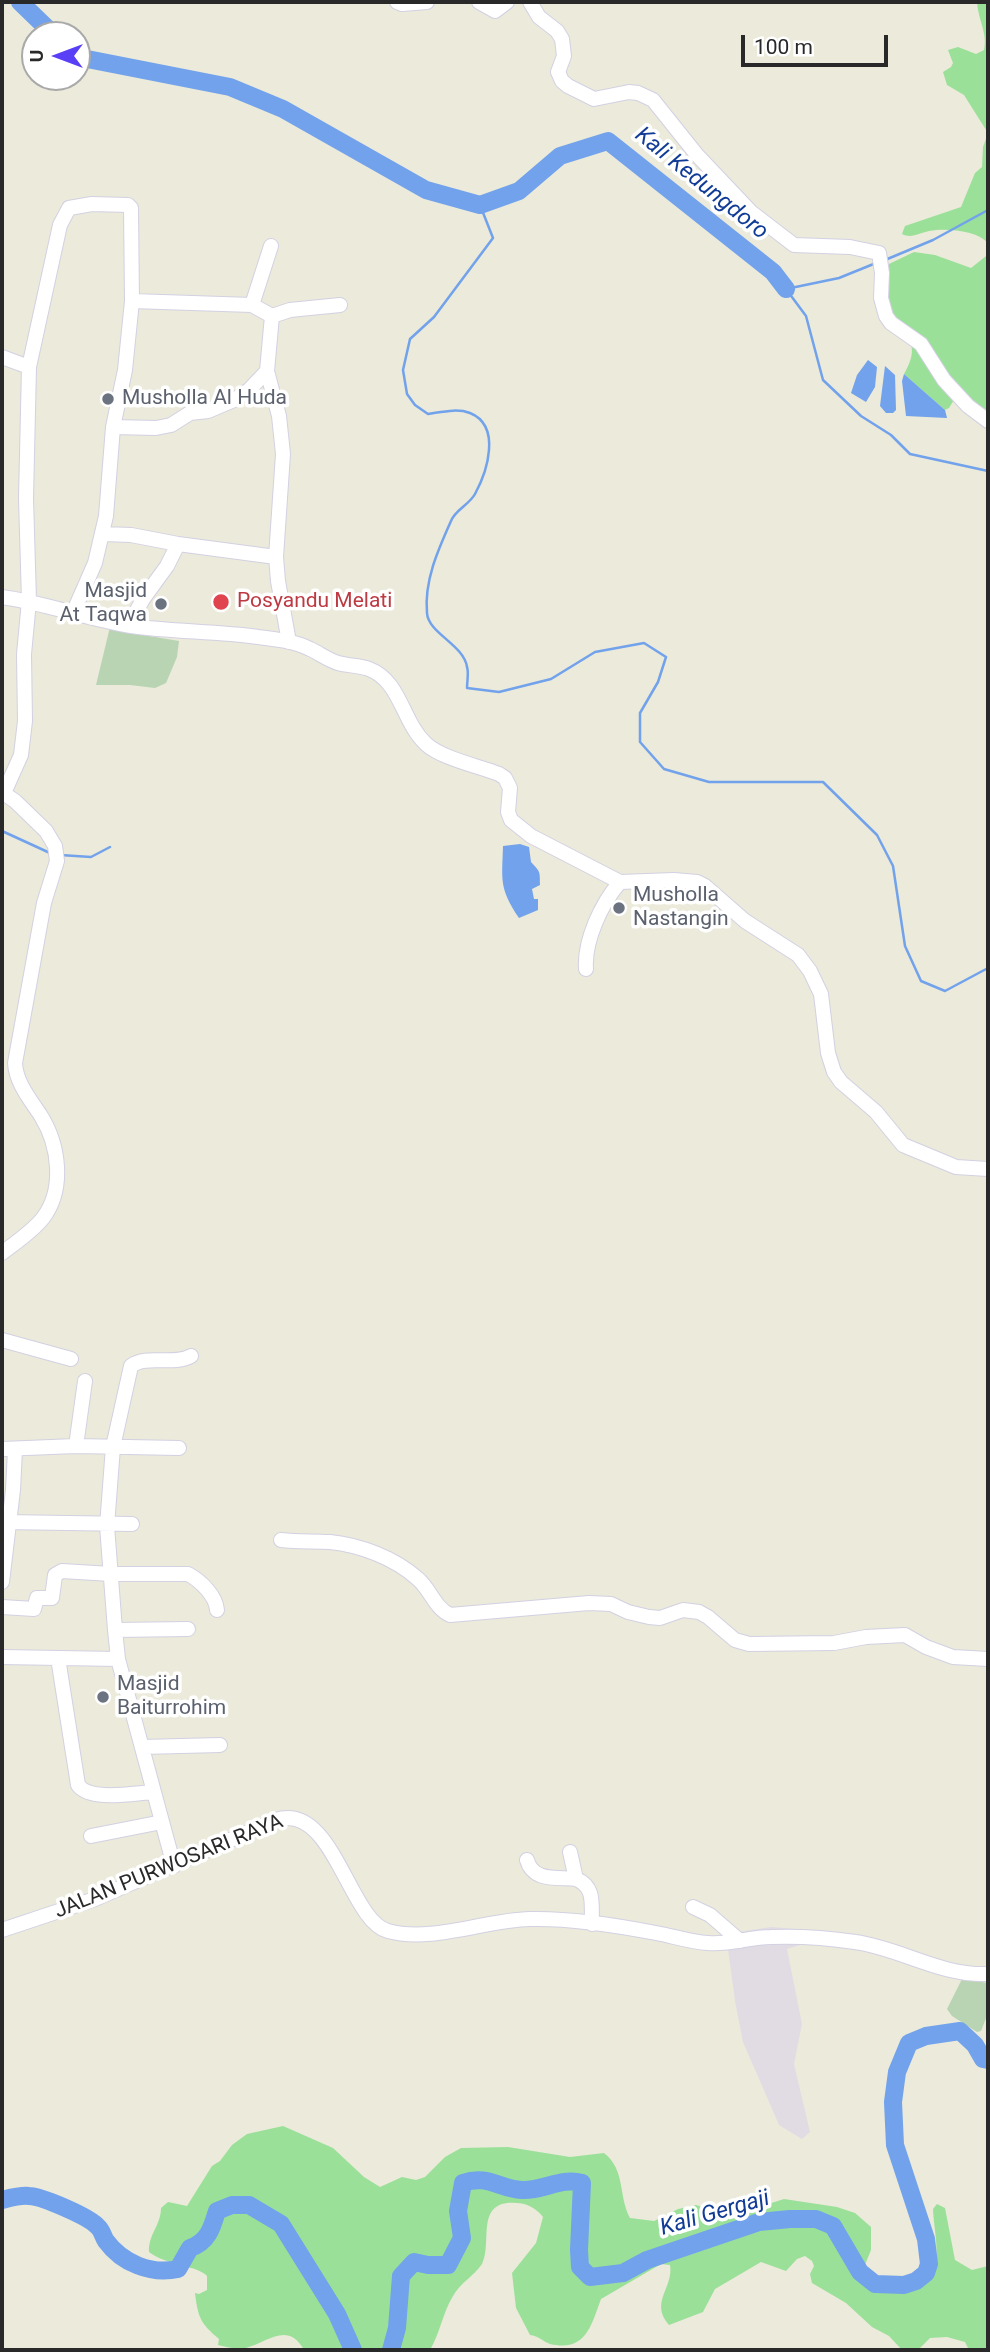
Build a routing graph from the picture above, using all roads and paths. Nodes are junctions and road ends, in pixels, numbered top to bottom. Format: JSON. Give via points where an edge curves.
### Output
{"nodes":[{"id":1,"x":397,"y":2,"type":"edge"},
{"id":2,"x":427,"y":2,"type":"edge"},
{"id":3,"x":479,"y":2,"type":"edge"},
{"id":4,"x":508,"y":2,"type":"edge"},
{"id":5,"x":530,"y":2,"type":"edge"},
{"id":6,"x":271,"y":246,"type":"dead end"},
{"id":7,"x":132,"y":301,"type":"junction"},
{"id":8,"x":252,"y":305,"type":"junction"},
{"id":9,"x":340,"y":305,"type":"dead end"},
{"id":10,"x":272,"y":316,"type":"junction"},
{"id":11,"x":2,"y":357,"type":"edge"},
{"id":12,"x":29,"y":367,"type":"junction"},
{"id":13,"x":267,"y":371,"type":"junction"},
{"id":14,"x":988,"y":421,"type":"edge"},
{"id":15,"x":113,"y":427,"type":"junction"},
{"id":16,"x":103,"y":534,"type":"junction"},
{"id":17,"x":177,"y":544,"type":"junction"},
{"id":18,"x":276,"y":557,"type":"junction"},
{"id":19,"x":2,"y":597,"type":"edge"},
{"id":20,"x":29,"y":601,"type":"junction"},
{"id":21,"x":73,"y":614,"type":"junction"},
{"id":22,"x":129,"y":625,"type":"junction"},
{"id":23,"x":289,"y":642,"type":"junction"},
{"id":24,"x":3,"y":793,"type":"edge"},
{"id":25,"x":620,"y":883,"type":"junction"},
{"id":26,"x":586,"y":969,"type":"dead end"},
{"id":27,"x":988,"y":1169,"type":"edge"},
{"id":28,"x":2,"y":1253,"type":"edge"},
{"id":29,"x":2,"y":1340,"type":"edge"},
{"id":30,"x":191,"y":1356,"type":"dead end"},
{"id":31,"x":71,"y":1359,"type":"dead end"},
{"id":32,"x":85,"y":1381,"type":"dead end"},
{"id":33,"x":76,"y":1446,"type":"junction"},
{"id":34,"x":113,"y":1447,"type":"junction"},
{"id":35,"x":6,"y":1448,"type":"edge"},
{"id":36,"x":179,"y":1448,"type":"dead end"},
{"id":37,"x":6,"y":1522,"type":"edge"},
{"id":38,"x":132,"y":1524,"type":"dead end"},
{"id":39,"x":107,"y":1526,"type":"junction"},
{"id":40,"x":281,"y":1540,"type":"dead end"},
{"id":41,"x":111,"y":1574,"type":"junction"},
{"id":42,"x":2,"y":1582,"type":"edge"},
{"id":43,"x":2,"y":1607,"type":"edge"},
{"id":44,"x":218,"y":1611,"type":"dead end"},
{"id":45,"x":188,"y":1629,"type":"dead end"},
{"id":46,"x":115,"y":1630,"type":"junction"},
{"id":47,"x":2,"y":1657,"type":"edge"},
{"id":48,"x":58,"y":1658,"type":"junction"},
{"id":49,"x":118,"y":1659,"type":"junction"},
{"id":50,"x":988,"y":1659,"type":"edge"},
{"id":51,"x":220,"y":1745,"type":"dead end"},
{"id":52,"x":142,"y":1747,"type":"junction"},
{"id":53,"x":154,"y":1792,"type":"junction"},
{"id":54,"x":162,"y":1822,"type":"junction"},
{"id":55,"x":91,"y":1836,"type":"dead end"},
{"id":56,"x":570,"y":1852,"type":"dead end"},
{"id":57,"x":527,"y":1860,"type":"dead end"},
{"id":58,"x":174,"y":1866,"type":"junction"},
{"id":59,"x":576,"y":1879,"type":"junction"},
{"id":60,"x":693,"y":1907,"type":"dead end"},
{"id":61,"x":592,"y":1924,"type":"junction"},
{"id":62,"x":2,"y":1930,"type":"edge"},
{"id":63,"x":740,"y":1941,"type":"junction"},
{"id":64,"x":988,"y":1974,"type":"edge"}],
"edges":[{"from":1,"to":2,"type":"street"},
{"from":3,"to":4,"type":"street","via":[[495,11]]},
{"from":5,"to":14,"type":"street","via":[[562,38],[564,56],[558,72],[568,86],[594,99],[629,92],[653,100],[751,212],[794,245],[879,253],[881,298],[891,324],[921,344],[944,380]]},
{"from":6,"to":8,"type":"street"},
{"from":7,"to":8,"type":"street"},
{"from":7,"to":12,"type":"street","via":[[131,208],[92,204],[69,208],[60,225]]},
{"from":7,"to":15,"type":"street"},
{"from":8,"to":10,"type":"street"},
{"from":9,"to":10,"type":"street"},
{"from":10,"to":13,"type":"street"},
{"from":11,"to":12,"type":"street"},
{"from":12,"to":20,"type":"street"},
{"from":13,"to":15,"type":"street","via":[[234,400],[190,413],[171,425]]},
{"from":13,"to":18,"type":"street","via":[[283,454]]},
{"from":15,"to":16,"type":"street"},
{"from":16,"to":17,"type":"street"},
{"from":16,"to":21,"type":"street"},
{"from":17,"to":18,"type":"street"},
{"from":17,"to":22,"type":"street"},
{"from":18,"to":23,"type":"street"},
{"from":19,"to":20,"type":"street"},
{"from":20,"to":21,"type":"street"},
{"from":20,"to":24,"type":"street","via":[[21,755]]},
{"from":21,"to":22,"type":"street"},
{"from":22,"to":23,"type":"street"},
{"from":23,"to":25,"type":"street","via":[[338,663],[371,669],[386,679],[411,727],[428,746],[505,778],[510,788],[508,812],[519,828]]},
{"from":24,"to":28,"type":"street","via":[[38,823],[55,846],[57,862],[44,902],[15,1063],[19,1082],[49,1132],[57,1158],[50,1207],[34,1228]]},
{"from":25,"to":26,"type":"street","via":[[592,933]]},
{"from":25,"to":27,"type":"street","via":[[698,882],[745,921],[798,955],[821,994],[828,1053],[841,1082],[877,1112],[903,1145],[956,1167]]},
{"from":29,"to":31,"type":"street"},
{"from":30,"to":34,"type":"street","via":[[132,1364]]},
{"from":32,"to":33,"type":"street"},
{"from":33,"to":34,"type":"street"},
{"from":33,"to":35,"type":"street"},
{"from":34,"to":36,"type":"street"},
{"from":34,"to":39,"type":"street"},
{"from":35,"to":37,"type":"street"},
{"from":37,"to":39,"type":"street"},
{"from":37,"to":42,"type":"street"},
{"from":38,"to":39,"type":"street"},
{"from":39,"to":41,"type":"street"},
{"from":40,"to":50,"type":"street","via":[[328,1542],[370,1551],[419,1579],[450,1615],[589,1602],[660,1618],[693,1611],[708,1617],[734,1640],[749,1644],[834,1643],[905,1635],[953,1657]]},
{"from":41,"to":43,"type":"street","via":[[59,1571],[52,1598],[37,1598],[34,1609]]},
{"from":41,"to":44,"type":"street","via":[[188,1574],[209,1593]]},
{"from":41,"to":46,"type":"street"},
{"from":45,"to":46,"type":"street"},
{"from":46,"to":49,"type":"street"},
{"from":47,"to":48,"type":"street"},
{"from":48,"to":49,"type":"street"},
{"from":48,"to":53,"type":"street","via":[[78,1785],[97,1795]]},
{"from":49,"to":52,"type":"street"},
{"from":51,"to":52,"type":"street"},
{"from":52,"to":53,"type":"street"},
{"from":53,"to":54,"type":"street"},
{"from":54,"to":55,"type":"street"},
{"from":54,"to":58,"type":"street"},
{"from":56,"to":59,"type":"street"},
{"from":57,"to":59,"type":"street","via":[[537,1875]]},
{"from":58,"to":61,"type":"street","name":"JALAN PURWOSARI RAYA","via":[[276,1820],[298,1819],[321,1839],[370,1919],[381,1929],[409,1934],[528,1919]]},
{"from":58,"to":62,"type":"street","name":"JALAN PURWOSARI RAYA"},
{"from":59,"to":61,"type":"street","via":[[591,1892]]},
{"from":60,"to":63,"type":"street"},
{"from":61,"to":63,"type":"street","via":[[708,1943]]},
{"from":63,"to":64,"type":"street","via":[[769,1937],[855,1942],[947,1969]]}]}
